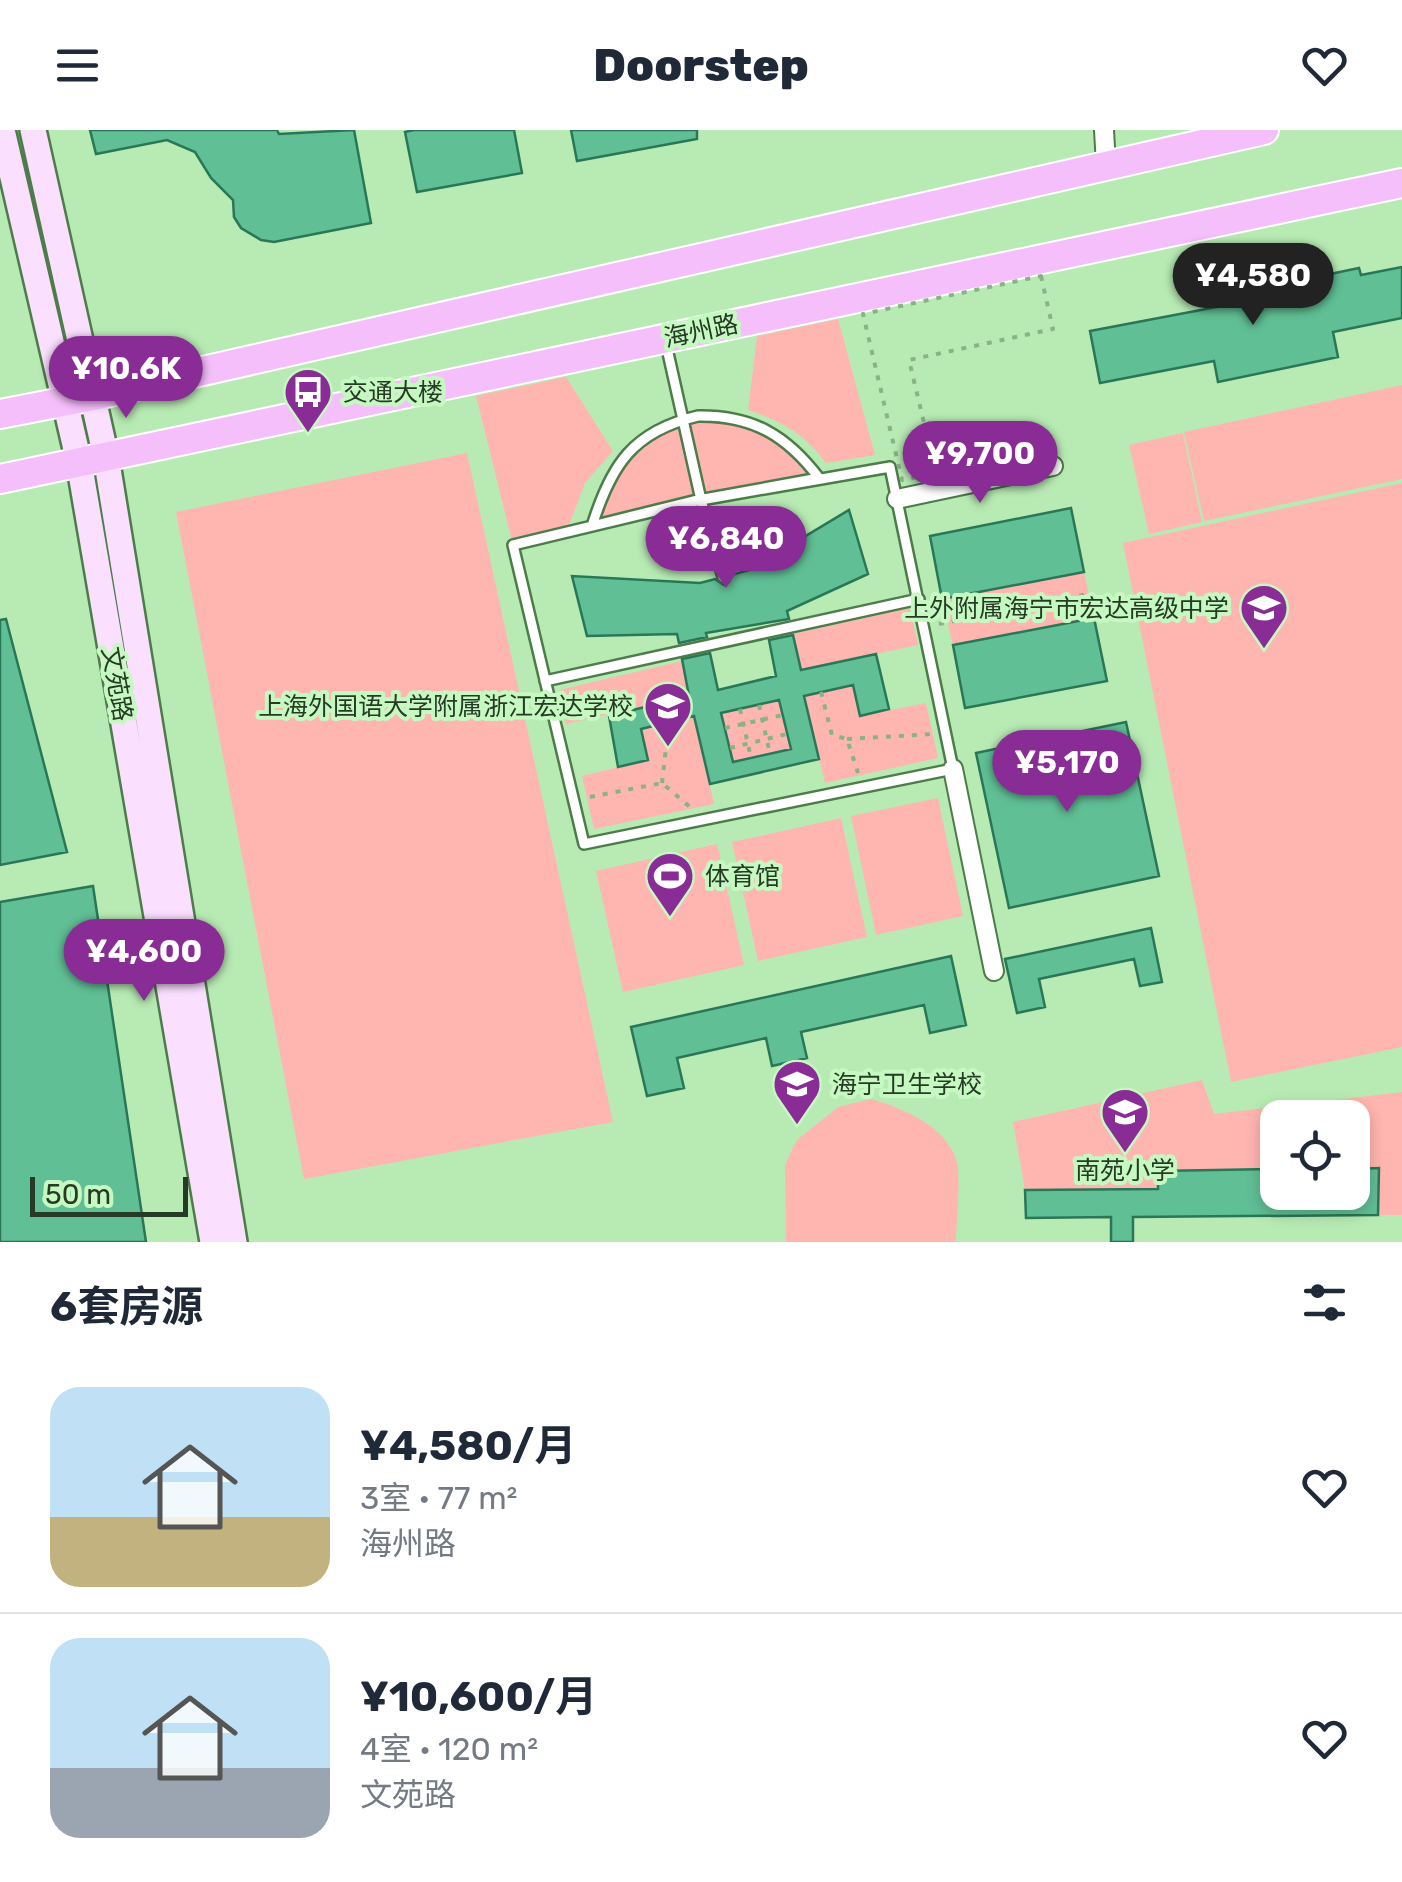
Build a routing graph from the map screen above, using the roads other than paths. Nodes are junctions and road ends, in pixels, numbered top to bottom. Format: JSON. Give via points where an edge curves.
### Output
{"nodes":[{"id":1,"x":2,"y":130,"type":"edge"},
{"id":2,"x":34,"y":130,"type":"edge"},
{"id":3,"x":1104,"y":130,"type":"edge"},
{"id":4,"x":1264,"y":130,"type":"edge"},
{"id":5,"x":1106,"y":165,"type":"junction"},
{"id":6,"x":1402,"y":183,"type":"edge"},
{"id":7,"x":665,"y":339,"type":"junction"},
{"id":8,"x":93,"y":396,"type":"junction"},
{"id":9,"x":62,"y":401,"type":"junction"},
{"id":10,"x":0,"y":414,"type":"edge"},
{"id":11,"x":682,"y":420,"type":"junction"},
{"id":12,"x":92,"y":460,"type":"junction"},
{"id":13,"x":1053,"y":466,"type":"dead end"},
{"id":14,"x":0,"y":480,"type":"edge"},
{"id":15,"x":897,"y":499,"type":"junction"},
{"id":16,"x":701,"y":500,"type":"junction"},
{"id":17,"x":592,"y":526,"type":"junction"},
{"id":18,"x":723,"y":577,"type":"dead end"},
{"id":19,"x":919,"y":600,"type":"junction"},
{"id":20,"x":545,"y":681,"type":"junction"},
{"id":21,"x":953,"y":770,"type":"junction"},
{"id":22,"x":994,"y":970,"type":"dead end"},
{"id":23,"x":213,"y":1242,"type":"edge"},
{"id":24,"x":234,"y":1242,"type":"edge"}],
"edges":[{"from":1,"to":9,"type":"main road","name":"文苑路"},
{"from":2,"to":8,"type":"main road","name":"文苑路"},
{"from":3,"to":5,"type":"street"},
{"from":4,"to":5,"type":"main road"},
{"from":5,"to":8,"type":"main road"},
{"from":6,"to":7,"type":"main road","name":"海州路"},
{"from":7,"to":11,"type":"lane"},
{"from":7,"to":12,"type":"main road","name":"海州路"},
{"from":8,"to":9,"type":"main road"},
{"from":8,"to":12,"type":"main road","name":"文苑路"},
{"from":9,"to":10,"type":"main road"},
{"from":9,"to":12,"type":"main road","name":"文苑路"},
{"from":11,"to":16,"type":"lane"},
{"from":11,"to":16,"type":"lane","via":[[718,416],[756,424],[790,443],[819,478]]},
{"from":11,"to":17,"type":"lane","via":[[630,450],[607,482]]},
{"from":12,"to":14,"type":"main road","name":"海州路"},
{"from":12,"to":23,"type":"main road","name":"文苑路"},
{"from":12,"to":24,"type":"main road","name":"文苑路"},
{"from":13,"to":15,"type":"street"},
{"from":15,"to":16,"type":"lane","via":[[890,467]]},
{"from":15,"to":19,"type":"lane"},
{"from":16,"to":17,"type":"lane"},
{"from":16,"to":18,"type":"lane"},
{"from":17,"to":20,"type":"lane","via":[[513,546]]},
{"from":19,"to":20,"type":"lane"},
{"from":19,"to":21,"type":"lane"},
{"from":20,"to":21,"type":"lane","via":[[584,844]]},
{"from":21,"to":22,"type":"street"}]}
